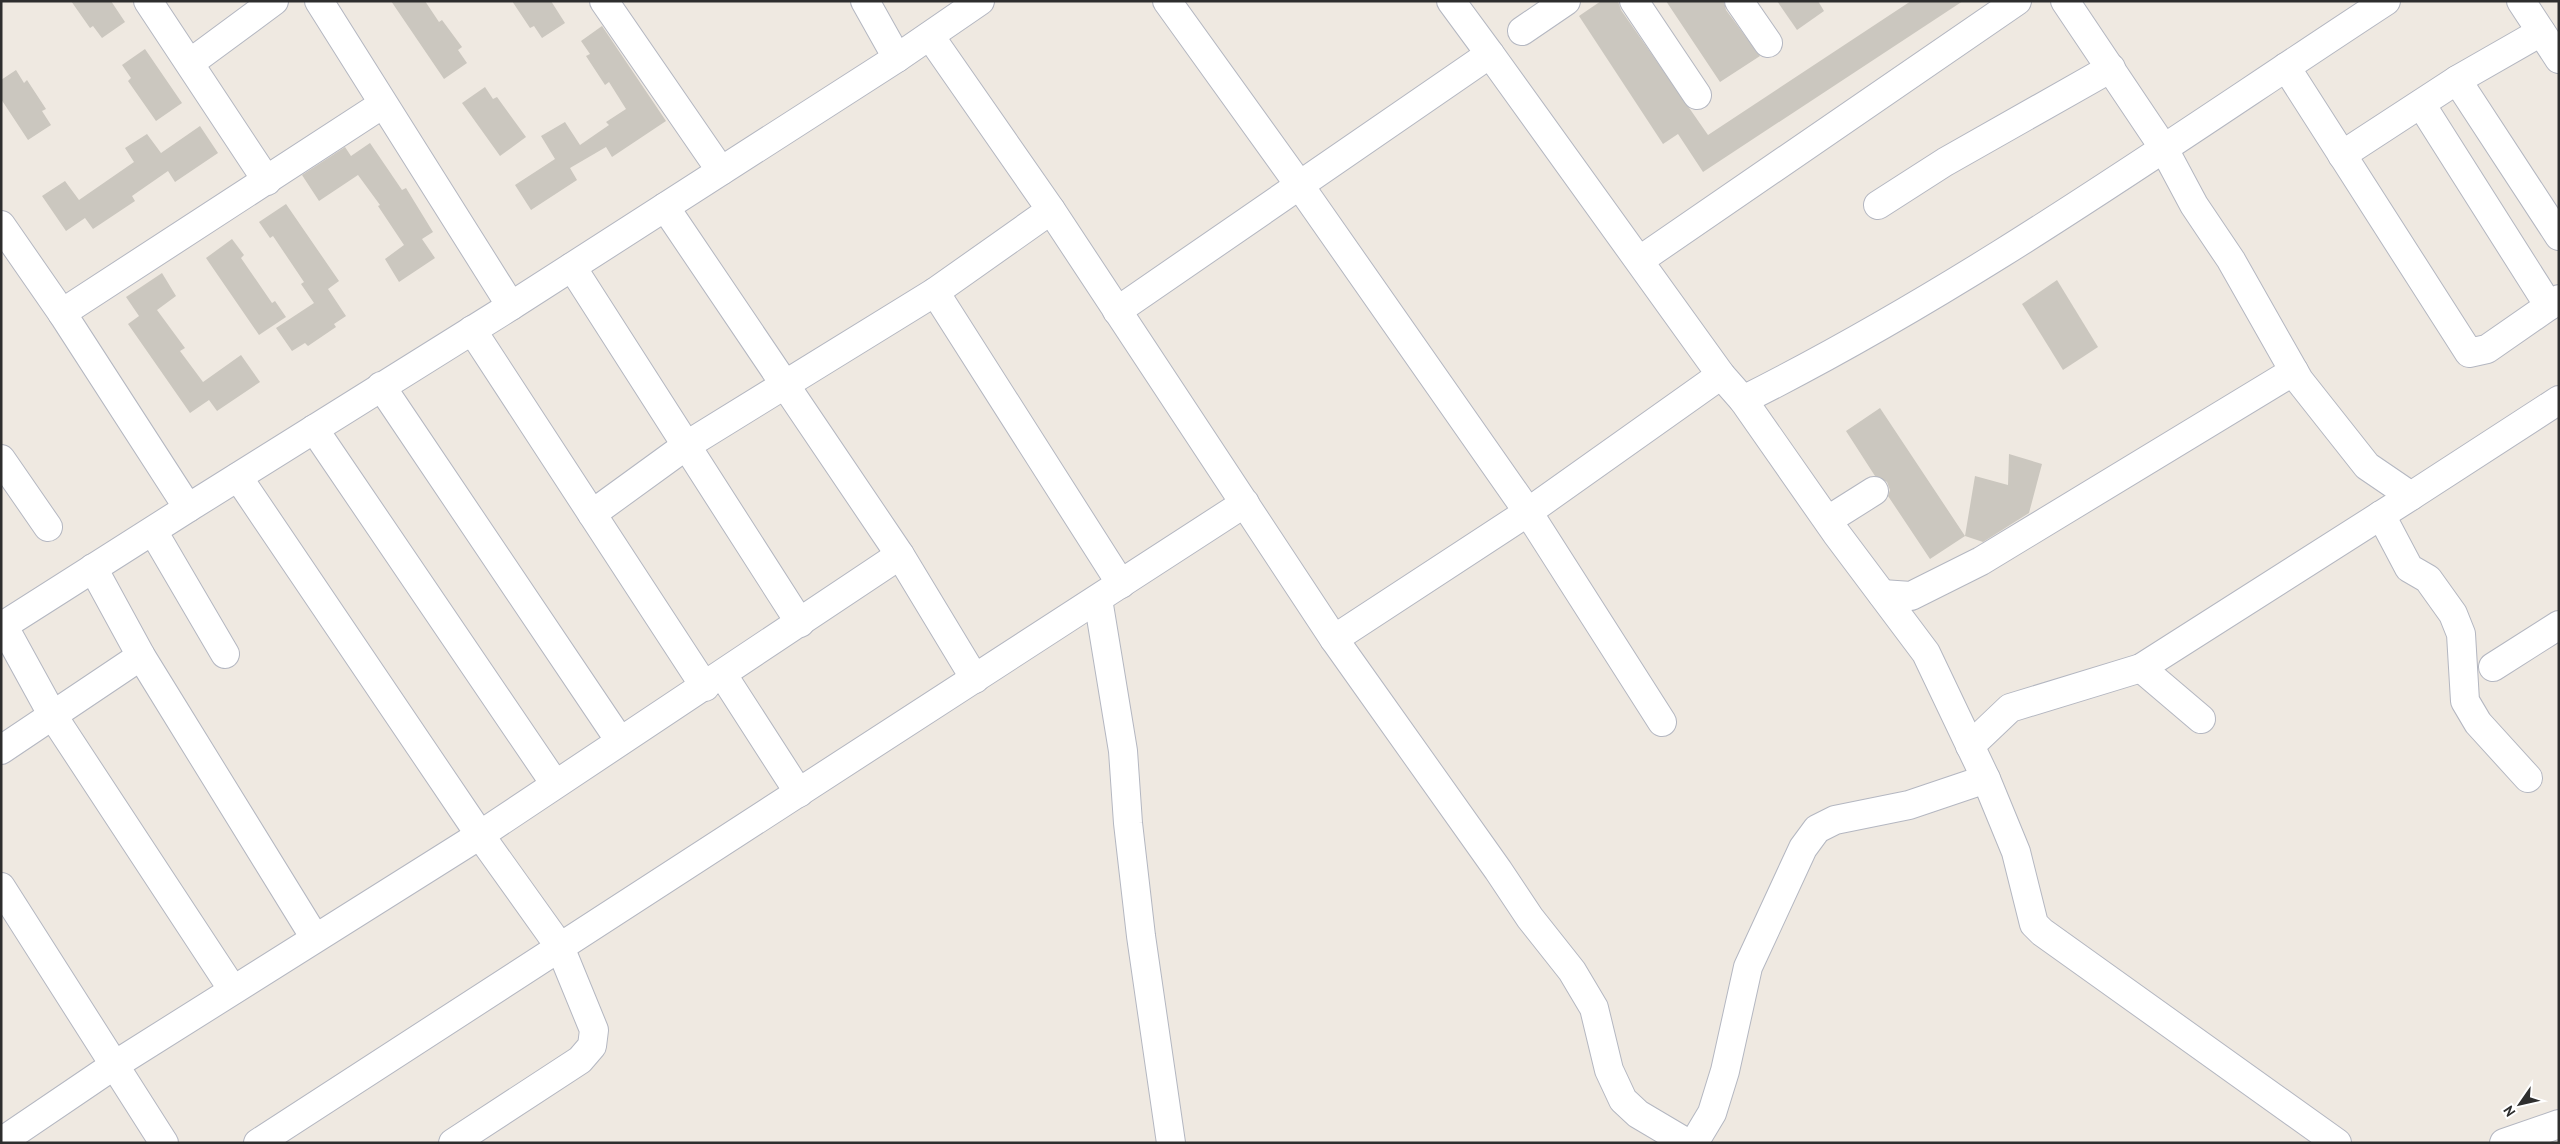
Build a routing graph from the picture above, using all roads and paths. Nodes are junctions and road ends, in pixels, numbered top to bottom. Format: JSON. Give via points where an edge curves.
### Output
{"nodes":[{"id":1,"x":148,"y":1,"type":"edge"},
{"id":2,"x":274,"y":1,"type":"edge"},
{"id":3,"x":319,"y":1,"type":"edge"},
{"id":4,"x":604,"y":1,"type":"edge"},
{"id":5,"x":864,"y":1,"type":"edge"},
{"id":6,"x":980,"y":1,"type":"edge"},
{"id":7,"x":1167,"y":1,"type":"edge"},
{"id":8,"x":1451,"y":1,"type":"edge"},
{"id":9,"x":1566,"y":1,"type":"edge"},
{"id":10,"x":1634,"y":1,"type":"edge"},
{"id":11,"x":1739,"y":1,"type":"edge"},
{"id":12,"x":2017,"y":1,"type":"edge"},
{"id":13,"x":2065,"y":1,"type":"edge"},
{"id":14,"x":2386,"y":1,"type":"edge"},
{"id":15,"x":2521,"y":1,"type":"edge"},
{"id":16,"x":1522,"y":30,"type":"dead end"},
{"id":17,"x":2541,"y":32,"type":"junction"},
{"id":18,"x":930,"y":36,"type":"junction"},
{"id":19,"x":1768,"y":43,"type":"dead end"},
{"id":20,"x":1490,"y":54,"type":"junction"},
{"id":21,"x":897,"y":58,"type":"junction"},
{"id":22,"x":2559,"y":59,"type":"edge"},
{"id":23,"x":190,"y":63,"type":"junction"},
{"id":24,"x":2286,"y":67,"type":"junction"},
{"id":25,"x":2111,"y":68,"type":"junction"},
{"id":26,"x":2457,"y":80,"type":"junction"},
{"id":27,"x":1697,"y":95,"type":"dead end"},
{"id":28,"x":383,"y":104,"type":"junction"},
{"id":29,"x":2421,"y":104,"type":"junction"},
{"id":30,"x":2163,"y":147,"type":"junction"},
{"id":31,"x":2342,"y":155,"type":"junction"},
{"id":32,"x":721,"y":171,"type":"junction"},
{"id":33,"x":267,"y":181,"type":"junction"},
{"id":34,"x":1300,"y":186,"type":"junction"},
{"id":35,"x":1878,"y":206,"type":"dead end"},
{"id":36,"x":666,"y":207,"type":"junction"},
{"id":37,"x":1051,"y":210,"type":"junction"},
{"id":38,"x":1,"y":225,"type":"edge"},
{"id":39,"x":2559,"y":236,"type":"edge"},
{"id":40,"x":1640,"y":260,"type":"junction"},
{"id":41,"x":572,"y":267,"type":"junction"},
{"id":42,"x":935,"y":292,"type":"junction"},
{"id":43,"x":2554,"y":302,"type":"edge"},
{"id":44,"x":511,"y":306,"type":"junction"},
{"id":45,"x":1117,"y":311,"type":"junction"},
{"id":46,"x":62,"y":313,"type":"junction"},
{"id":47,"x":472,"y":330,"type":"junction"},
{"id":48,"x":2294,"y":371,"type":"junction"},
{"id":49,"x":1721,"y":375,"type":"junction"},
{"id":50,"x":785,"y":385,"type":"junction"},
{"id":51,"x":381,"y":386,"type":"junction"},
{"id":52,"x":1743,"y":400,"type":"junction"},
{"id":53,"x":2559,"y":400,"type":"edge"},
{"id":54,"x":314,"y":429,"type":"junction"},
{"id":55,"x":687,"y":445,"type":"junction"},
{"id":56,"x":1,"y":458,"type":"edge"},
{"id":57,"x":238,"y":477,"type":"junction"},
{"id":58,"x":1874,"y":491,"type":"dead end"},
{"id":59,"x":2411,"y":496,"type":"junction"},
{"id":60,"x":1245,"y":503,"type":"junction"},
{"id":61,"x":188,"y":508,"type":"junction"},
{"id":62,"x":1528,"y":512,"type":"junction"},
{"id":63,"x":592,"y":514,"type":"junction"},
{"id":64,"x":2381,"y":515,"type":"junction"},
{"id":65,"x":1828,"y":520,"type":"junction"},
{"id":66,"x":48,"y":527,"type":"dead end"},
{"id":67,"x":154,"y":531,"type":"junction"},
{"id":68,"x":900,"y":555,"type":"junction"},
{"id":69,"x":94,"y":568,"type":"junction"},
{"id":70,"x":1121,"y":584,"type":"junction"},
{"id":71,"x":1882,"y":594,"type":"junction"},
{"id":72,"x":1098,"y":599,"type":"junction"},
{"id":73,"x":800,"y":623,"type":"junction"},
{"id":74,"x":2,"y":626,"type":"edge"},
{"id":75,"x":2559,"y":626,"type":"edge"},
{"id":76,"x":1334,"y":639,"type":"junction"},
{"id":77,"x":225,"y":654,"type":"dead end"},
{"id":78,"x":141,"y":656,"type":"junction"},
{"id":79,"x":2493,"y":667,"type":"dead end"},
{"id":80,"x":2141,"y":668,"type":"junction"},
{"id":81,"x":975,"y":679,"type":"junction"},
{"id":82,"x":714,"y":681,"type":"junction"},
{"id":83,"x":53,"y":716,"type":"junction"},
{"id":84,"x":2201,"y":719,"type":"dead end"},
{"id":85,"x":1662,"y":722,"type":"dead end"},
{"id":86,"x":620,"y":741,"type":"junction"},
{"id":87,"x":1970,"y":746,"type":"junction"},
{"id":88,"x":1,"y":750,"type":"edge"},
{"id":89,"x":2528,"y":778,"type":"dead end"},
{"id":90,"x":1986,"y":779,"type":"junction"},
{"id":91,"x":555,"y":784,"type":"junction"},
{"id":92,"x":799,"y":793,"type":"junction"},
{"id":93,"x":480,"y":835,"type":"junction"},
{"id":94,"x":1,"y":887,"type":"edge"},
{"id":95,"x":315,"y":938,"type":"junction"},
{"id":96,"x":560,"y":948,"type":"junction"},
{"id":97,"x":233,"y":990,"type":"junction"},
{"id":98,"x":113,"y":1066,"type":"junction"},
{"id":99,"x":2559,"y":1124,"type":"edge"},
{"id":100,"x":1,"y":1142,"type":"edge"},
{"id":101,"x":164,"y":1143,"type":"edge"},
{"id":102,"x":258,"y":1143,"type":"edge"},
{"id":103,"x":453,"y":1143,"type":"edge"},
{"id":104,"x":1171,"y":1143,"type":"edge"},
{"id":105,"x":1688,"y":1143,"type":"edge"},
{"id":106,"x":1694,"y":1143,"type":"edge"},
{"id":107,"x":2337,"y":1143,"type":"edge"},
{"id":108,"x":2504,"y":1143,"type":"edge"}],
"edges":[{"from":1,"to":23,"type":"street"},
{"from":2,"to":23,"type":"street"},
{"from":3,"to":28,"type":"street"},
{"from":4,"to":32,"type":"street"},
{"from":5,"to":21,"type":"street"},
{"from":6,"to":18,"type":"street"},
{"from":7,"to":34,"type":"street"},
{"from":8,"to":20,"type":"street"},
{"from":9,"to":16,"type":"street"},
{"from":10,"to":27,"type":"street"},
{"from":11,"to":19,"type":"street"},
{"from":12,"to":40,"type":"street"},
{"from":13,"to":25,"type":"street"},
{"from":14,"to":24,"type":"street"},
{"from":15,"to":17,"type":"street"},
{"from":17,"to":22,"type":"street"},
{"from":17,"to":26,"type":"street"},
{"from":18,"to":21,"type":"street"},
{"from":18,"to":37,"type":"street"},
{"from":20,"to":34,"type":"street"},
{"from":20,"to":40,"type":"street"},
{"from":21,"to":32,"type":"street"},
{"from":23,"to":33,"type":"street"},
{"from":24,"to":30,"type":"street"},
{"from":24,"to":31,"type":"street"},
{"from":25,"to":30,"type":"street"},
{"from":25,"to":35,"type":"street","via":[[1945,162]]},
{"from":26,"to":29,"type":"street"},
{"from":26,"to":39,"type":"street"},
{"from":28,"to":33,"type":"street"},
{"from":28,"to":44,"type":"street"},
{"from":29,"to":31,"type":"street"},
{"from":29,"to":43,"type":"street"},
{"from":30,"to":48,"type":"street","via":[[2194,205],[2231,260]]},
{"from":30,"to":52,"type":"street","via":[[1968,276],[1822,360]]},
{"from":31,"to":43,"type":"street","via":[[2469,353],[2487,350]]},
{"from":32,"to":36,"type":"street"},
{"from":33,"to":46,"type":"street"},
{"from":34,"to":45,"type":"street"},
{"from":34,"to":62,"type":"street"},
{"from":36,"to":41,"type":"street"},
{"from":36,"to":50,"type":"street"},
{"from":37,"to":42,"type":"street"},
{"from":37,"to":45,"type":"street"},
{"from":38,"to":46,"type":"street"},
{"from":40,"to":49,"type":"street"},
{"from":41,"to":44,"type":"street"},
{"from":41,"to":55,"type":"street"},
{"from":42,"to":50,"type":"street"},
{"from":42,"to":70,"type":"street"},
{"from":44,"to":47,"type":"street"},
{"from":45,"to":60,"type":"street"},
{"from":46,"to":61,"type":"street"},
{"from":47,"to":51,"type":"street"},
{"from":47,"to":63,"type":"street"},
{"from":48,"to":59,"type":"street","via":[[2367,466]]},
{"from":48,"to":71,"type":"street","via":[[1981,561],[1911,596]]},
{"from":49,"to":52,"type":"street"},
{"from":49,"to":62,"type":"street"},
{"from":50,"to":55,"type":"street"},
{"from":50,"to":68,"type":"street"},
{"from":51,"to":54,"type":"street"},
{"from":51,"to":86,"type":"street"},
{"from":52,"to":65,"type":"street"},
{"from":53,"to":59,"type":"street"},
{"from":54,"to":57,"type":"street"},
{"from":54,"to":91,"type":"street"},
{"from":55,"to":63,"type":"street"},
{"from":55,"to":73,"type":"street"},
{"from":56,"to":66,"type":"street"},
{"from":57,"to":61,"type":"street"},
{"from":57,"to":93,"type":"street"},
{"from":58,"to":65,"type":"street"},
{"from":59,"to":64,"type":"street"},
{"from":60,"to":70,"type":"street"},
{"from":60,"to":76,"type":"street"},
{"from":61,"to":67,"type":"street"},
{"from":62,"to":76,"type":"street"},
{"from":62,"to":85,"type":"street"},
{"from":63,"to":82,"type":"street"},
{"from":64,"to":80,"type":"street"},
{"from":64,"to":89,"type":"street","via":[[2409,568],[2428,579],[2453,614],[2460,634],[2465,701],[2478,723]]},
{"from":65,"to":71,"type":"street"},
{"from":67,"to":69,"type":"street"},
{"from":67,"to":77,"type":"street"},
{"from":68,"to":73,"type":"street"},
{"from":68,"to":81,"type":"street"},
{"from":69,"to":74,"type":"street"},
{"from":69,"to":78,"type":"street"},
{"from":70,"to":72,"type":"street"},
{"from":71,"to":87,"type":"street","via":[[1926,653]]},
{"from":72,"to":81,"type":"street"},
{"from":72,"to":104,"type":"street","via":[[1123,751],[1141,936]]},
{"from":73,"to":82,"type":"street"},
{"from":74,"to":83,"type":"street"},
{"from":75,"to":79,"type":"street"},
{"from":76,"to":105,"type":"street","via":[[1588,996],[1613,1082],[1623,1100],[1638,1114]]},
{"from":78,"to":83,"type":"street"},
{"from":78,"to":95,"type":"street"},
{"from":80,"to":84,"type":"street"},
{"from":80,"to":87,"type":"street","via":[[2010,708]]},
{"from":81,"to":92,"type":"street"},
{"from":82,"to":86,"type":"street"},
{"from":82,"to":92,"type":"street"},
{"from":83,"to":88,"type":"street"},
{"from":83,"to":97,"type":"street"},
{"from":86,"to":91,"type":"street"},
{"from":87,"to":90,"type":"street"},
{"from":90,"to":106,"type":"street","via":[[1909,805],[1835,820],[1817,829],[1803,848],[1748,967],[1725,1071],[1712,1112]]},
{"from":90,"to":107,"type":"street","via":[[2016,852],[2034,924]]},
{"from":91,"to":93,"type":"street"},
{"from":92,"to":96,"type":"street"},
{"from":93,"to":95,"type":"street"},
{"from":93,"to":96,"type":"street"},
{"from":94,"to":98,"type":"street"},
{"from":95,"to":97,"type":"street"},
{"from":96,"to":102,"type":"street"},
{"from":96,"to":103,"type":"street","via":[[594,1030],[592,1046],[580,1060]]},
{"from":97,"to":98,"type":"street"},
{"from":98,"to":100,"type":"street"},
{"from":98,"to":101,"type":"street"},
{"from":99,"to":108,"type":"street"}]}
